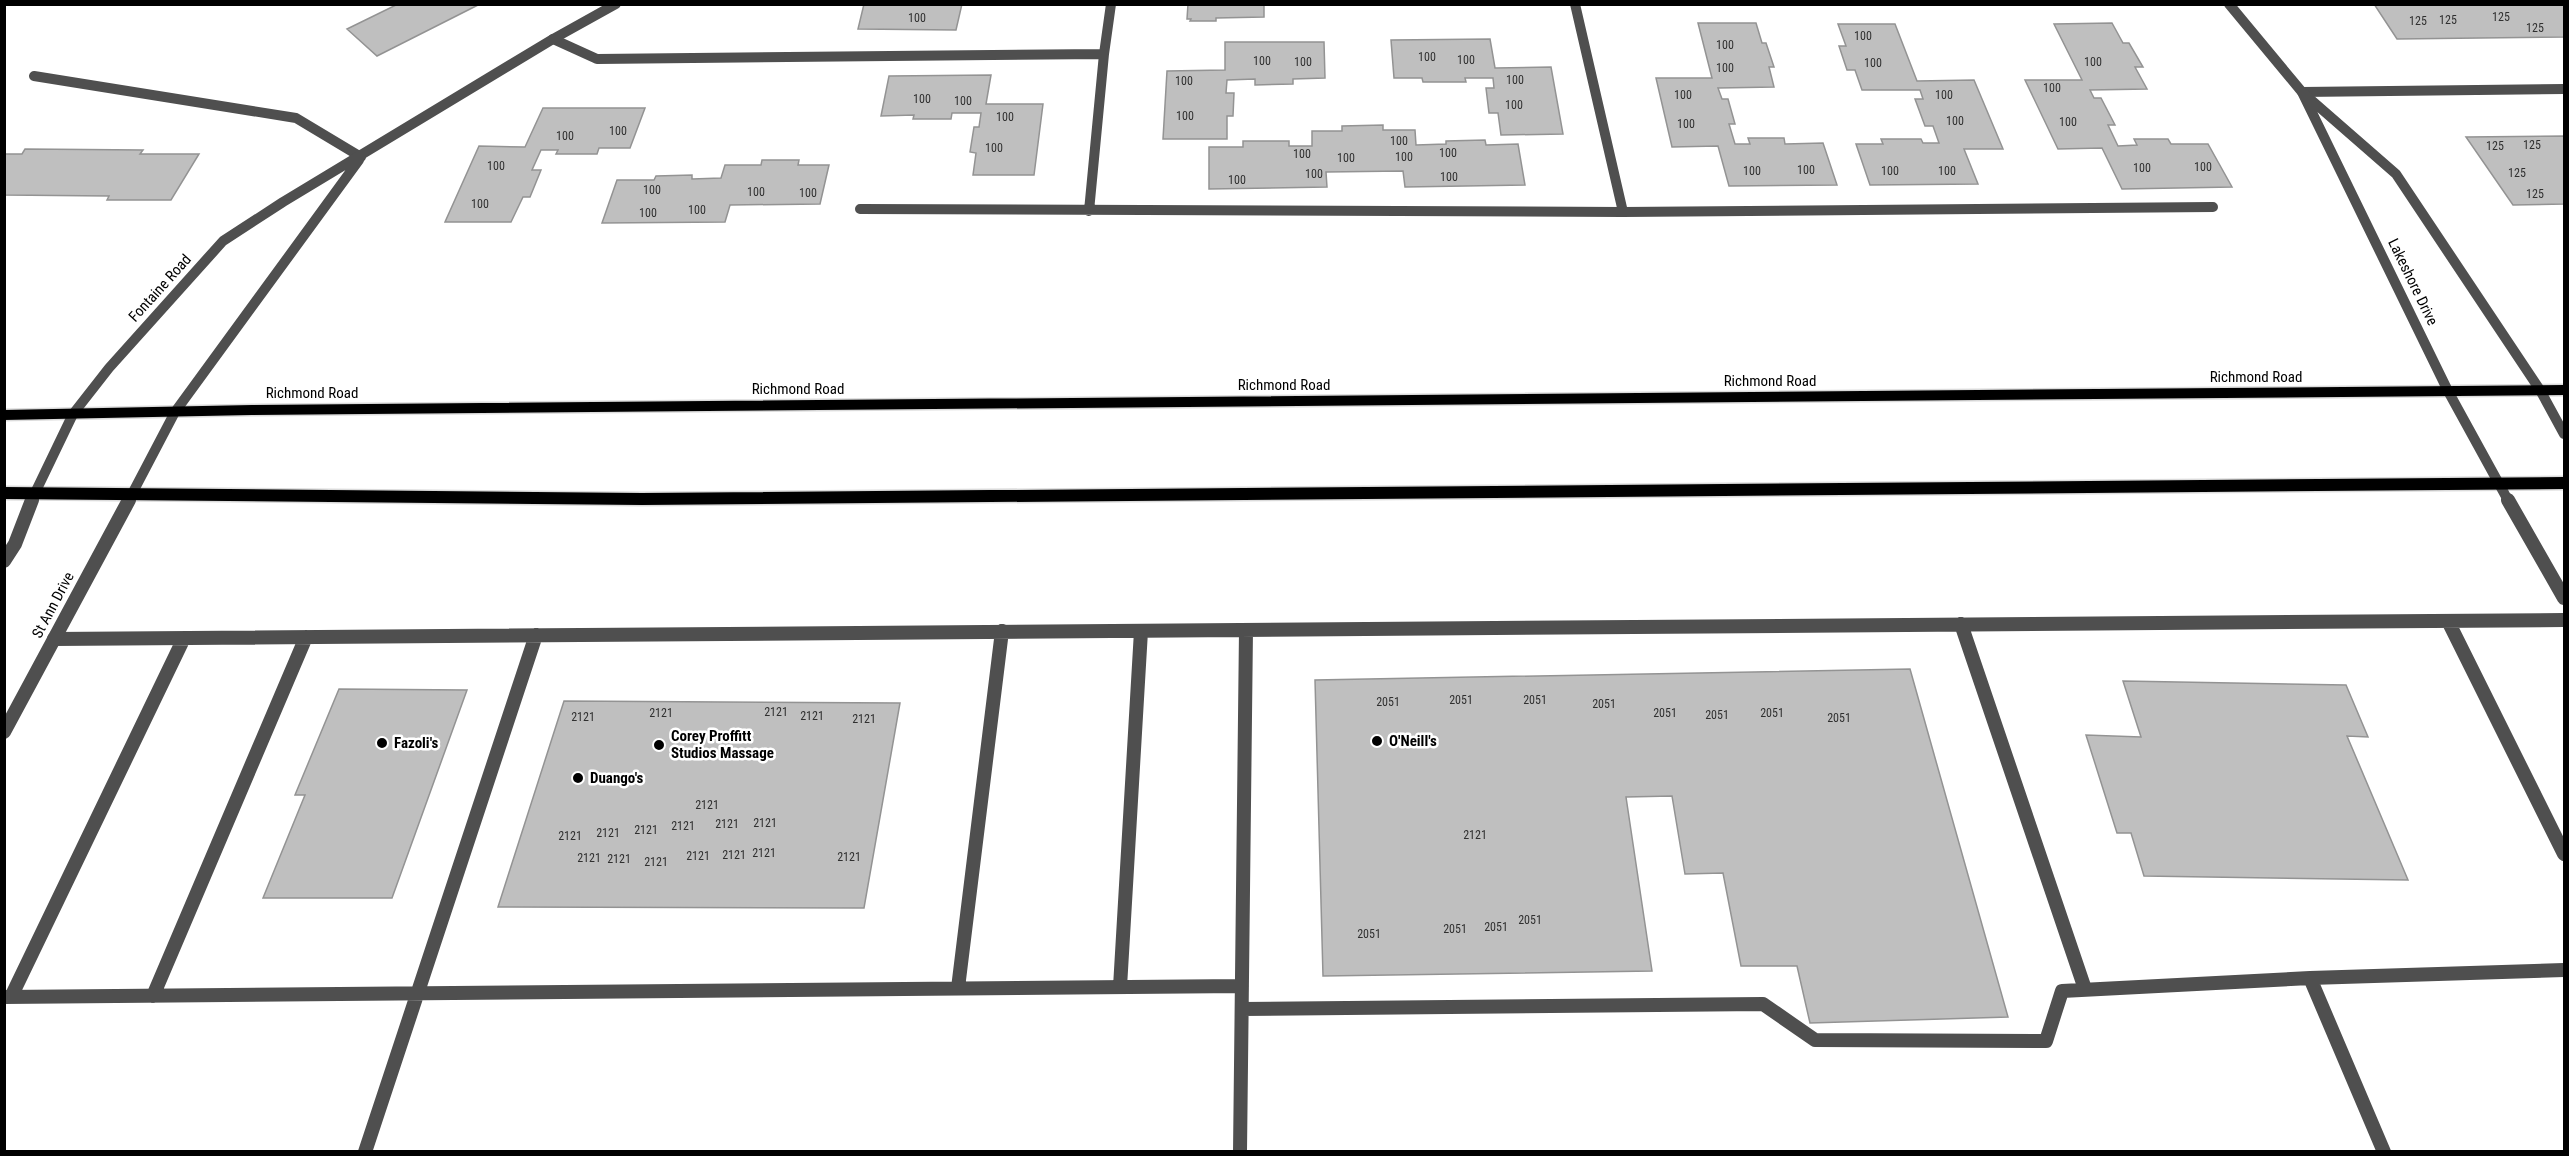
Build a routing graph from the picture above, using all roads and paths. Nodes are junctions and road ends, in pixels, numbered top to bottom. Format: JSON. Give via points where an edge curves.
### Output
{"nodes":[{"id":1,"x":616,"y":4,"type":"edge"},
{"id":2,"x":1111,"y":4,"type":"edge"},
{"id":3,"x":1575,"y":4,"type":"edge"},
{"id":4,"x":2229,"y":4,"type":"edge"},
{"id":5,"x":553,"y":39,"type":"junction"},
{"id":6,"x":1104,"y":54,"type":"junction"},
{"id":7,"x":34,"y":76,"type":"dead end"},
{"id":8,"x":2565,"y":88,"type":"edge"},
{"id":9,"x":2302,"y":92,"type":"junction"},
{"id":10,"x":362,"y":157,"type":"junction"},
{"id":11,"x":2213,"y":207,"type":"dead end"},
{"id":12,"x":860,"y":209,"type":"dead end"},
{"id":13,"x":1089,"y":211,"type":"junction"},
{"id":14,"x":1623,"y":212,"type":"junction"},
{"id":15,"x":2540,"y":390,"type":"junction"},
{"id":16,"x":2565,"y":390,"type":"edge"},
{"id":17,"x":2448,"y":392,"type":"junction"},
{"id":18,"x":175,"y":412,"type":"junction"},
{"id":19,"x":74,"y":414,"type":"junction"},
{"id":20,"x":4,"y":415,"type":"edge"},
{"id":21,"x":2565,"y":434,"type":"edge"},
{"id":22,"x":2498,"y":483,"type":"junction"},
{"id":23,"x":2565,"y":483,"type":"edge"},
{"id":24,"x":4,"y":493,"type":"edge"},
{"id":25,"x":35,"y":493,"type":"junction"},
{"id":26,"x":132,"y":494,"type":"junction"},
{"id":27,"x":4,"y":561,"type":"edge"},
{"id":28,"x":2565,"y":597,"type":"edge"},
{"id":29,"x":2565,"y":620,"type":"edge"},
{"id":30,"x":2448,"y":621,"type":"junction"},
{"id":31,"x":1961,"y":624,"type":"junction"},
{"id":32,"x":1246,"y":630,"type":"junction"},
{"id":33,"x":1142,"y":631,"type":"junction"},
{"id":34,"x":1002,"y":632,"type":"junction"},
{"id":35,"x":536,"y":635,"type":"junction"},
{"id":36,"x":306,"y":637,"type":"junction"},
{"id":37,"x":183,"y":638,"type":"junction"},
{"id":38,"x":54,"y":639,"type":"junction"},
{"id":39,"x":4,"y":732,"type":"edge"},
{"id":40,"x":2565,"y":854,"type":"edge"},
{"id":41,"x":2565,"y":970,"type":"edge"},
{"id":42,"x":2310,"y":978,"type":"junction"},
{"id":43,"x":1242,"y":986,"type":"junction"},
{"id":44,"x":1120,"y":987,"type":"junction"},
{"id":45,"x":958,"y":988,"type":"junction"},
{"id":46,"x":2085,"y":989,"type":"junction"},
{"id":47,"x":417,"y":993,"type":"junction"},
{"id":48,"x":153,"y":996,"type":"junction"},
{"id":49,"x":8,"y":997,"type":"edge"},
{"id":50,"x":1242,"y":1009,"type":"junction"},
{"id":51,"x":365,"y":1152,"type":"edge"},
{"id":52,"x":1240,"y":1152,"type":"edge"},
{"id":53,"x":2384,"y":1152,"type":"edge"}],
"edges":[{"from":1,"to":5,"type":"street","name":"Fontaine Road"},
{"from":2,"to":6,"type":"street"},
{"from":3,"to":14,"type":"street"},
{"from":4,"to":9,"type":"street","name":"Lakeshore Drive"},
{"from":5,"to":6,"type":"street","via":[[597,59]]},
{"from":5,"to":10,"type":"street","name":"Fontaine Road"},
{"from":6,"to":13,"type":"street"},
{"from":7,"to":10,"type":"street","via":[[296,118]]},
{"from":8,"to":9,"type":"street"},
{"from":9,"to":15,"type":"street","name":"Lakeshore Drive","via":[[2396,174]]},
{"from":9,"to":17,"type":"street","name":"Lakeshore Drive"},
{"from":10,"to":18,"type":"street","name":"Fontaine Road"},
{"from":10,"to":19,"type":"street","name":"Fontaine Road","via":[[223,241],[109,368]]},
{"from":11,"to":14,"type":"street"},
{"from":12,"to":13,"type":"street"},
{"from":13,"to":14,"type":"street"},
{"from":15,"to":16,"type":"main road","name":"Richmond Road"},
{"from":15,"to":17,"type":"main road","name":"Richmond Road"},
{"from":15,"to":21,"type":"street","name":"Lakeshore Drive"},
{"from":17,"to":18,"type":"main road","name":"Richmond Road"},
{"from":17,"to":22,"type":"street","name":"Lakeshore Drive"},
{"from":18,"to":19,"type":"main road","name":"Richmond Road"},
{"from":18,"to":26,"type":"street","name":"Fontaine Road"},
{"from":19,"to":20,"type":"main road","name":"Richmond Road"},
{"from":19,"to":25,"type":"street","name":"Fontaine Road"},
{"from":22,"to":23,"type":"main road"},
{"from":22,"to":26,"type":"main road","via":[[654,499]]},
{"from":22,"to":28,"type":"street","name":"Lakeshore Drive"},
{"from":24,"to":25,"type":"main road"},
{"from":25,"to":26,"type":"main road"},
{"from":25,"to":27,"type":"street"},
{"from":26,"to":38,"type":"street","name":"St Ann Drive"},
{"from":29,"to":30,"type":"street"},
{"from":30,"to":31,"type":"street"},
{"from":30,"to":40,"type":"street"},
{"from":31,"to":32,"type":"street"},
{"from":31,"to":46,"type":"street"},
{"from":32,"to":33,"type":"street"},
{"from":32,"to":43,"type":"street"},
{"from":33,"to":34,"type":"street"},
{"from":33,"to":44,"type":"street"},
{"from":34,"to":35,"type":"street"},
{"from":34,"to":45,"type":"street"},
{"from":35,"to":36,"type":"street"},
{"from":35,"to":47,"type":"street"},
{"from":36,"to":37,"type":"street"},
{"from":36,"to":48,"type":"street"},
{"from":37,"to":38,"type":"street"},
{"from":37,"to":49,"type":"street"},
{"from":38,"to":39,"type":"street","name":"St Ann Drive"},
{"from":41,"to":42,"type":"street"},
{"from":42,"to":46,"type":"street"},
{"from":42,"to":53,"type":"street"},
{"from":43,"to":44,"type":"street"},
{"from":43,"to":50,"type":"street"},
{"from":44,"to":45,"type":"street"},
{"from":45,"to":47,"type":"street"},
{"from":46,"to":50,"type":"street","via":[[2062,991],[2046,1041],[1815,1040],[1763,1004]]},
{"from":47,"to":48,"type":"street"},
{"from":47,"to":51,"type":"street"},
{"from":48,"to":49,"type":"street"},
{"from":50,"to":52,"type":"street"}]}
